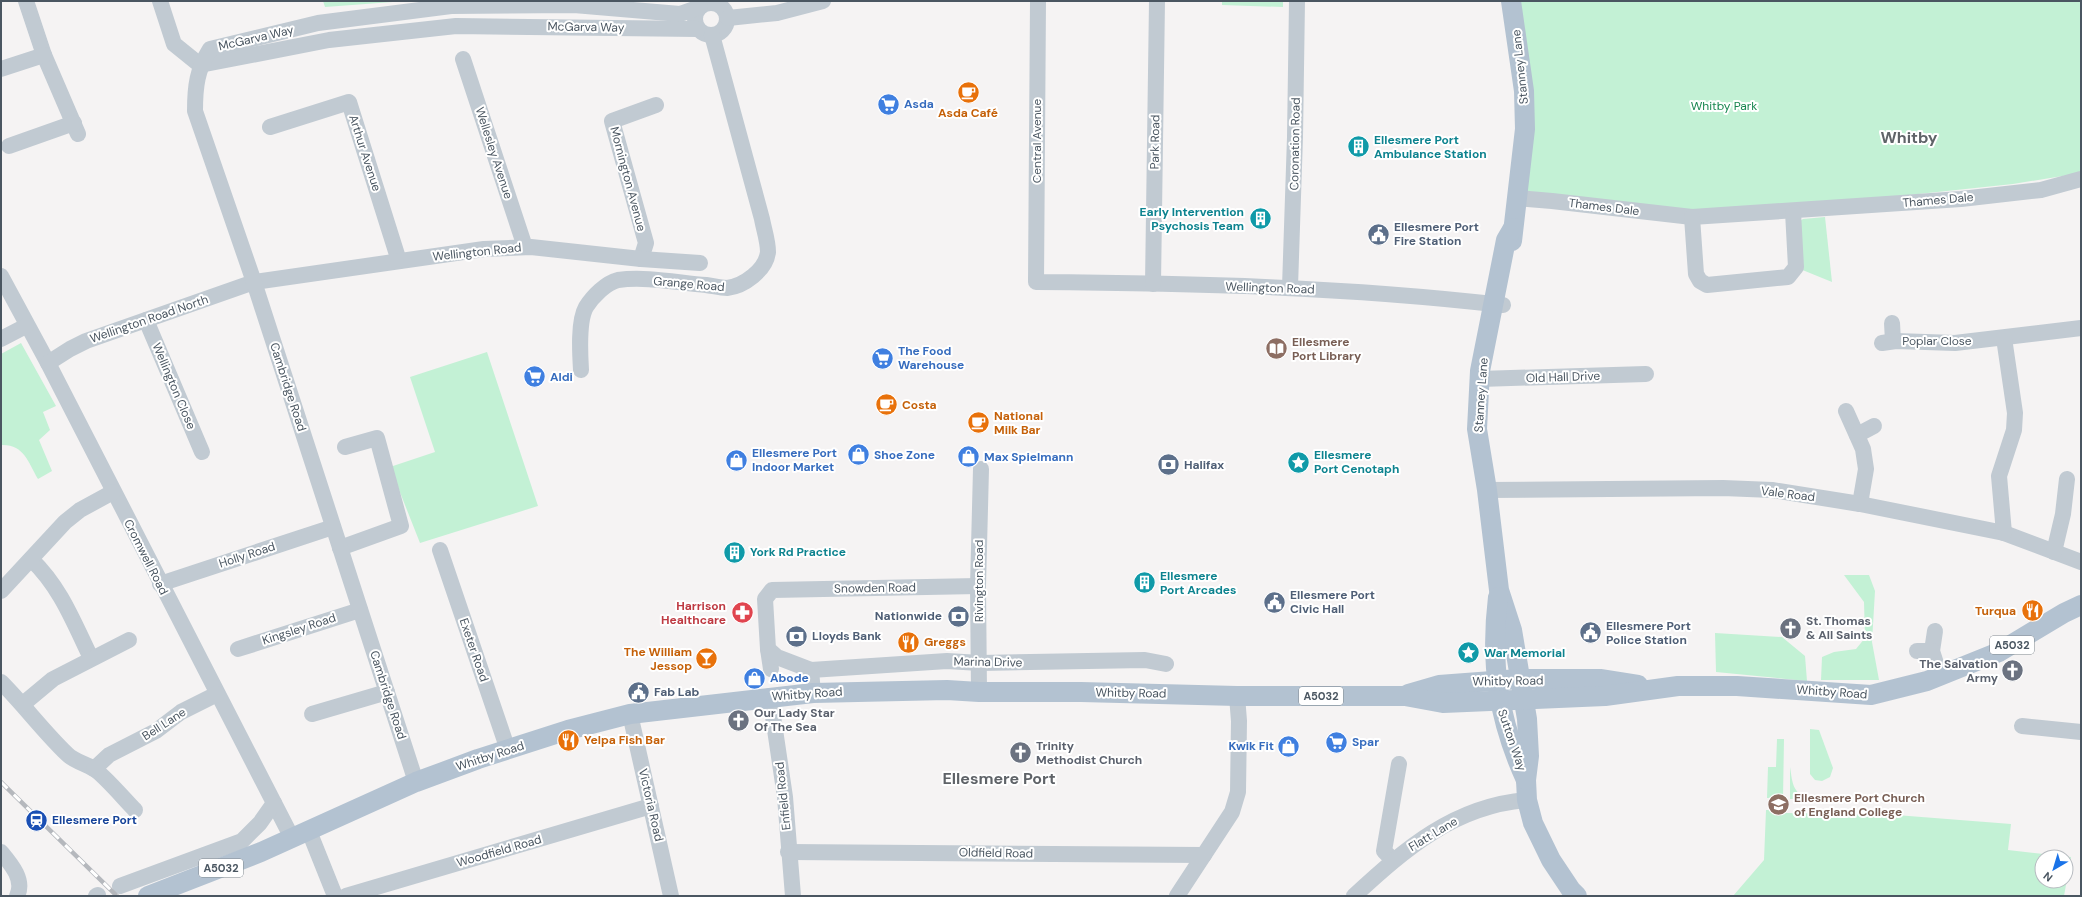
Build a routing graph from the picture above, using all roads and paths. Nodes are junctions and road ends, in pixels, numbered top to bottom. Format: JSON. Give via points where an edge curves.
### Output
{"nodes":[{"id":1,"x":26,"y":1,"type":"edge"},
{"id":2,"x":160,"y":1,"type":"edge"},
{"id":3,"x":823,"y":1,"type":"edge"},
{"id":4,"x":1038,"y":1,"type":"edge"},
{"id":5,"x":1156,"y":1,"type":"edge"},
{"id":6,"x":1297,"y":1,"type":"edge"},
{"id":7,"x":1512,"y":1,"type":"edge"},
{"id":8,"x":700,"y":7,"type":"junction"},
{"id":9,"x":728,"y":18,"type":"junction"},
{"id":10,"x":705,"y":32,"type":"junction"},
{"id":11,"x":44,"y":55,"type":"junction"},
{"id":12,"x":463,"y":59,"type":"dead end"},
{"id":13,"x":200,"y":65,"type":"junction"},
{"id":14,"x":1,"y":69,"type":"edge"},
{"id":15,"x":656,"y":105,"type":"dead end"},
{"id":16,"x":270,"y":128,"type":"dead end"},
{"id":17,"x":9,"y":146,"type":"dead end"},
{"id":18,"x":2081,"y":179,"type":"edge"},
{"id":19,"x":1517,"y":198,"type":"junction"},
{"id":20,"x":1793,"y":212,"type":"junction"},
{"id":21,"x":1692,"y":218,"type":"junction"},
{"id":22,"x":525,"y":247,"type":"junction"},
{"id":23,"x":641,"y":259,"type":"junction"},
{"id":24,"x":399,"y":261,"type":"junction"},
{"id":25,"x":700,"y":262,"type":"dead end"},
{"id":26,"x":1,"y":276,"type":"edge"},
{"id":27,"x":254,"y":282,"type":"junction"},
{"id":28,"x":1036,"y":282,"type":"joint"},
{"id":29,"x":1153,"y":284,"type":"junction"},
{"id":30,"x":1290,"y":287,"type":"junction"},
{"id":31,"x":1498,"y":304,"type":"junction"},
{"id":32,"x":146,"y":320,"type":"junction"},
{"id":33,"x":1892,"y":323,"type":"dead end"},
{"id":34,"x":26,"y":326,"type":"junction"},
{"id":35,"x":2081,"y":328,"type":"edge"},
{"id":36,"x":2004,"y":338,"type":"junction"},
{"id":37,"x":1,"y":339,"type":"edge"},
{"id":38,"x":48,"y":363,"type":"junction"},
{"id":39,"x":581,"y":370,"type":"dead end"},
{"id":40,"x":1646,"y":374,"type":"dead end"},
{"id":41,"x":1484,"y":379,"type":"junction"},
{"id":42,"x":1846,"y":411,"type":"dead end"},
{"id":43,"x":1874,"y":426,"type":"dead end"},
{"id":44,"x":1857,"y":435,"type":"junction"},
{"id":45,"x":345,"y":447,"type":"dead end"},
{"id":46,"x":202,"y":452,"type":"dead end"},
{"id":47,"x":981,"y":469,"type":"dead end"},
{"id":48,"x":2067,"y":479,"type":"dead end"},
{"id":49,"x":1487,"y":490,"type":"junction"},
{"id":50,"x":113,"y":492,"type":"junction"},
{"id":51,"x":1860,"y":504,"type":"junction"},
{"id":52,"x":333,"y":527,"type":"junction"},
{"id":53,"x":2004,"y":533,"type":"junction"},
{"id":54,"x":340,"y":548,"type":"junction"},
{"id":55,"x":440,"y":550,"type":"dead end"},
{"id":56,"x":2054,"y":552,"type":"junction"},
{"id":57,"x":31,"y":558,"type":"junction"},
{"id":58,"x":2081,"y":562,"type":"edge"},
{"id":59,"x":160,"y":584,"type":"junction"},
{"id":60,"x":978,"y":586,"type":"junction"},
{"id":61,"x":1499,"y":590,"type":"junction"},
{"id":62,"x":1,"y":591,"type":"edge"},
{"id":63,"x":2081,"y":605,"type":"edge"},
{"id":64,"x":360,"y":610,"type":"junction"},
{"id":65,"x":1934,"y":631,"type":"dead end"},
{"id":66,"x":129,"y":640,"type":"dead end"},
{"id":67,"x":238,"y":649,"type":"dead end"},
{"id":68,"x":768,"y":649,"type":"junction"},
{"id":69,"x":91,"y":658,"type":"junction"},
{"id":70,"x":980,"y":663,"type":"junction"},
{"id":71,"x":1166,"y":664,"type":"dead end"},
{"id":72,"x":771,"y":669,"type":"dead end"},
{"id":73,"x":811,"y":670,"type":"junction"},
{"id":74,"x":1940,"y":676,"type":"junction"},
{"id":75,"x":1519,"y":679,"type":"junction"},
{"id":76,"x":1497,"y":680,"type":"junction"},
{"id":77,"x":1,"y":682,"type":"edge"},
{"id":78,"x":1660,"y":688,"type":"junction"},
{"id":79,"x":387,"y":692,"type":"junction"},
{"id":80,"x":979,"y":692,"type":"junction"},
{"id":81,"x":813,"y":693,"type":"junction"},
{"id":82,"x":217,"y":694,"type":"junction"},
{"id":83,"x":770,"y":696,"type":"junction"},
{"id":84,"x":1237,"y":696,"type":"junction"},
{"id":85,"x":1404,"y":696,"type":"junction"},
{"id":86,"x":1499,"y":701,"type":"junction"},
{"id":87,"x":1522,"y":701,"type":"junction"},
{"id":88,"x":23,"y":704,"type":"junction"},
{"id":89,"x":312,"y":714,"type":"dead end"},
{"id":90,"x":630,"y":714,"type":"junction"},
{"id":91,"x":2022,"y":726,"type":"dead end"},
{"id":92,"x":2081,"y":732,"type":"edge"},
{"id":93,"x":508,"y":750,"type":"junction"},
{"id":94,"x":1399,"y":764,"type":"dead end"},
{"id":95,"x":94,"y":769,"type":"junction"},
{"id":96,"x":1526,"y":780,"type":"junction"},
{"id":97,"x":416,"y":782,"type":"junction"},
{"id":98,"x":1527,"y":800,"type":"junction"},
{"id":99,"x":274,"y":803,"type":"junction"},
{"id":100,"x":651,"y":806,"type":"junction"},
{"id":101,"x":135,"y":810,"type":"dead end"},
{"id":102,"x":301,"y":834,"type":"junction"},
{"id":103,"x":1,"y":852,"type":"edge"},
{"id":104,"x":788,"y":852,"type":"junction"},
{"id":105,"x":1204,"y":855,"type":"junction"},
{"id":106,"x":1393,"y":860,"type":"junction"},
{"id":107,"x":120,"y":886,"type":"dead end"},
{"id":108,"x":17,"y":896,"type":"edge"},
{"id":109,"x":148,"y":896,"type":"edge"},
{"id":110,"x":335,"y":896,"type":"edge"},
{"id":111,"x":346,"y":896,"type":"edge"},
{"id":112,"x":669,"y":896,"type":"edge"},
{"id":113,"x":793,"y":896,"type":"edge"},
{"id":114,"x":1177,"y":896,"type":"edge"},
{"id":115,"x":1354,"y":896,"type":"edge"},
{"id":116,"x":1577,"y":896,"type":"edge"}],
"edges":[{"from":1,"to":11,"type":"street"},
{"from":2,"to":13,"type":"street","via":[[174,44]]},
{"from":3,"to":9,"type":"street","via":[[777,13]]},
{"from":4,"to":28,"type":"street","name":"Central Avenue"},
{"from":5,"to":29,"type":"street","name":"Park Road"},
{"from":6,"to":30,"type":"street","name":"Coronation Road"},
{"from":7,"to":19,"type":"main road","name":"Stanney Lane","via":[[1522,76],[1525,129]]},
{"from":8,"to":9,"type":"street","via":[[716,3],[721,6]]},
{"from":8,"to":10,"type":"street","via":[[695,20]]},
{"from":8,"to":13,"type":"street","name":"McGarva Way","via":[[680,14],[574,5],[443,7],[318,23],[210,49]]},
{"from":9,"to":10,"type":"street","via":[[720,32]]},
{"from":10,"to":13,"type":"street","name":"McGarva Way","via":[[456,26],[329,40]]},
{"from":10,"to":39,"type":"street","name":"Grange Road","via":[[762,219],[768,254],[756,273],[736,286],[725,288],[673,281],[617,280],[602,289],[586,308],[580,338]]},
{"from":11,"to":14,"type":"street"},
{"from":11,"to":17,"type":"street","via":[[76,128]]},
{"from":12,"to":22,"type":"street","name":"Wellesley Avenue"},
{"from":13,"to":27,"type":"street","name":"Cambridge Road","via":[[195,88],[195,110]]},
{"from":15,"to":23,"type":"street","name":"Mornington Avenue","via":[[612,121],[646,243]]},
{"from":16,"to":24,"type":"street","name":"Arthur Avenue","via":[[349,102]]},
{"from":18,"to":20,"type":"street","name":"Thames Dale","via":[[2042,190]]},
{"from":19,"to":21,"type":"street","name":"Thames Dale"},
{"from":19,"to":31,"type":"main road","name":"Stanney Lane"},
{"from":20,"to":21,"type":"street","name":"Thames Dale"},
{"from":20,"to":21,"type":"street","via":[[1796,267],[1788,277],[1707,285],[1700,281],[1696,274]]},
{"from":22,"to":23,"type":"street","name":"Wellington Road"},
{"from":22,"to":24,"type":"street","name":"Wellington Road","via":[[484,249]]},
{"from":23,"to":25,"type":"street","name":"Wellington Road"},
{"from":24,"to":27,"type":"street","name":"Wellington Road"},
{"from":26,"to":34,"type":"street","name":"Cromwell Road"},
{"from":27,"to":32,"type":"street","name":"Wellington Road North"},
{"from":27,"to":52,"type":"street","name":"Cambridge Road"},
{"from":28,"to":29,"type":"street","name":"Wellington Road"},
{"from":29,"to":30,"type":"street","name":"Wellington Road"},
{"from":30,"to":31,"type":"street","name":"Wellington Road","via":[[1397,293]]},
{"from":31,"to":41,"type":"main road","name":"Stanney Lane","via":[[1498,346]]},
{"from":32,"to":38,"type":"street","name":"Wellington Road North","via":[[86,341]]},
{"from":32,"to":46,"type":"street","name":"Wellington Close"},
{"from":33,"to":36,"type":"street","name":"Poplar Close","via":[[1888,342],[1955,343]]},
{"from":34,"to":37,"type":"street"},
{"from":34,"to":38,"type":"street","name":"Cromwell Road"},
{"from":35,"to":36,"type":"street","name":"Poplar Close"},
{"from":36,"to":53,"type":"street","via":[[2015,413],[2014,430],[1999,476]]},
{"from":38,"to":50,"type":"street","name":"Cromwell Road"},
{"from":40,"to":41,"type":"street","name":"Old Hall Drive"},
{"from":41,"to":49,"type":"main road","name":"Stanney Lane","via":[[1488,450]]},
{"from":41,"to":49,"type":"main road","name":"Stanney Lane","via":[[1477,428]]},
{"from":42,"to":44,"type":"street"},
{"from":43,"to":44,"type":"street"},
{"from":44,"to":51,"type":"street","via":[[1863,449],[1866,469]]},
{"from":45,"to":54,"type":"street","via":[[377,438],[401,526]]},
{"from":47,"to":60,"type":"street","name":"Rivington Road"},
{"from":48,"to":56,"type":"street","via":[[2063,514]]},
{"from":49,"to":51,"type":"street","name":"Vale Road","via":[[1723,488],[1772,490]]},
{"from":49,"to":61,"type":"main road","name":"Stanney Lane"},
{"from":50,"to":57,"type":"street","via":[[80,510],[65,522]]},
{"from":50,"to":59,"type":"street","name":"Cromwell Road"},
{"from":51,"to":53,"type":"street","name":"Vale Road"},
{"from":52,"to":54,"type":"street","name":"Cambridge Road"},
{"from":52,"to":59,"type":"street","name":"Holly Road"},
{"from":53,"to":56,"type":"street","name":"Vale Road"},
{"from":54,"to":64,"type":"street","name":"Cambridge Road"},
{"from":55,"to":93,"type":"street","name":"Exeter Road"},
{"from":56,"to":58,"type":"street","name":"Vale Road"},
{"from":57,"to":62,"type":"street"},
{"from":57,"to":69,"type":"street","via":[[47,574],[60,593]]},
{"from":59,"to":82,"type":"street","name":"Cromwell Road"},
{"from":60,"to":68,"type":"street","name":"Snowden Road","via":[[772,590],[765,599]]},
{"from":60,"to":70,"type":"street","name":"Rivington Road"},
{"from":61,"to":75,"type":"main road","name":"Stanney Lane","via":[[1512,630]]},
{"from":61,"to":76,"type":"main road","name":"Stanney Lane","via":[[1494,633]]},
{"from":63,"to":74,"type":"main road","name":"Whitby Road","number":"A5032","via":[[1999,652]]},
{"from":64,"to":67,"type":"street","name":"Kingsley Road"},
{"from":64,"to":79,"type":"street","name":"Cambridge Road"},
{"from":65,"to":74,"type":"street","via":[[1925,651]]},
{"from":66,"to":69,"type":"street"},
{"from":68,"to":72,"type":"street"},
{"from":68,"to":73,"type":"street","via":[[777,658]]},
{"from":69,"to":88,"type":"street","via":[[53,679]]},
{"from":70,"to":71,"type":"street","name":"Marina Drive","via":[[1145,660]]},
{"from":70,"to":73,"type":"street","name":"Marina Drive","via":[[947,661]]},
{"from":70,"to":80,"type":"street","name":"Rivington Road"},
{"from":73,"to":81,"type":"street"},
{"from":74,"to":78,"type":"main road","name":"Whitby Road","number":"A5032","via":[[1871,696],[1737,686]]},
{"from":75,"to":76,"type":"main road","name":"Whitby Road","number":"A5032"},
{"from":75,"to":78,"type":"main road","name":"Whitby Road","number":"A5032","via":[[1600,679]]},
{"from":75,"to":87,"type":"main road","name":"Stanney Lane"},
{"from":76,"to":85,"type":"main road","name":"Whitby Road","number":"A5032","via":[[1439,685]]},
{"from":76,"to":86,"type":"main road","name":"Stanney Lane"},
{"from":77,"to":88,"type":"street"},
{"from":78,"to":87,"type":"main road","name":"Whitby Road","number":"A5032","via":[[1605,696]]},
{"from":79,"to":89,"type":"street"},
{"from":79,"to":97,"type":"street","name":"Cambridge Road"},
{"from":80,"to":81,"type":"main road","name":"Whitby Road","number":"A5032","via":[[947,690]]},
{"from":80,"to":84,"type":"main road","name":"Whitby Road","number":"A5032"},
{"from":81,"to":83,"type":"main road","name":"Whitby Road","number":"A5032"},
{"from":82,"to":95,"type":"street","name":"Bell Lane","via":[[181,712],[156,731],[109,755]]},
{"from":82,"to":99,"type":"street","name":"Cromwell Road"},
{"from":83,"to":90,"type":"main road","name":"Whitby Road","number":"A5032"},
{"from":83,"to":104,"type":"street","name":"Enfield Road","via":[[784,791]]},
{"from":84,"to":85,"type":"main road","name":"Whitby Road","number":"A5032"},
{"from":84,"to":105,"type":"street","via":[[1238,792],[1232,812]]},
{"from":85,"to":86,"type":"main road","name":"Whitby Road","number":"A5032","via":[[1443,703]]},
{"from":86,"to":87,"type":"main road","name":"Whitby Road","number":"A5032"},
{"from":86,"to":96,"type":"main road","name":"Sutton Way","via":[[1514,754]]},
{"from":87,"to":96,"type":"main road","name":"Sutton Way","via":[[1527,719],[1529,756]]},
{"from":88,"to":95,"type":"street","via":[[38,724],[69,756]]},
{"from":90,"to":93,"type":"main road","name":"Whitby Road","number":"A5032","via":[[568,730]]},
{"from":90,"to":100,"type":"street","name":"Victoria Road"},
{"from":91,"to":92,"type":"street"},
{"from":93,"to":97,"type":"main road","name":"Whitby Road","number":"A5032"},
{"from":94,"to":106,"type":"street","via":[[1384,851]]},
{"from":95,"to":101,"type":"street"},
{"from":96,"to":98,"type":"main road","name":"Sutton Way"},
{"from":97,"to":102,"type":"main road","name":"Whitby Road","number":"A5032"},
{"from":98,"to":106,"type":"street","name":"Flatt Lane","via":[[1514,801],[1455,819],[1427,834]]},
{"from":98,"to":116,"type":"main road","name":"Sutton Way","via":[[1532,823],[1551,860]]},
{"from":99,"to":102,"type":"street","name":"Cromwell Road"},
{"from":99,"to":107,"type":"street","via":[[260,823],[242,841]]},
{"from":100,"to":111,"type":"street","name":"Woodfield Road"},
{"from":100,"to":112,"type":"street","name":"Victoria Road"},
{"from":102,"to":109,"type":"main road","name":"Whitby Road","number":"A5032"},
{"from":102,"to":110,"type":"street","name":"Cromwell Road"},
{"from":103,"to":108,"type":"street","via":[[18,875],[20,887]]},
{"from":104,"to":105,"type":"street","name":"Oldfield Road"},
{"from":104,"to":113,"type":"street","name":"Enfield Road"},
{"from":105,"to":114,"type":"street"},
{"from":106,"to":115,"type":"street","name":"Flatt Lane"}]}
